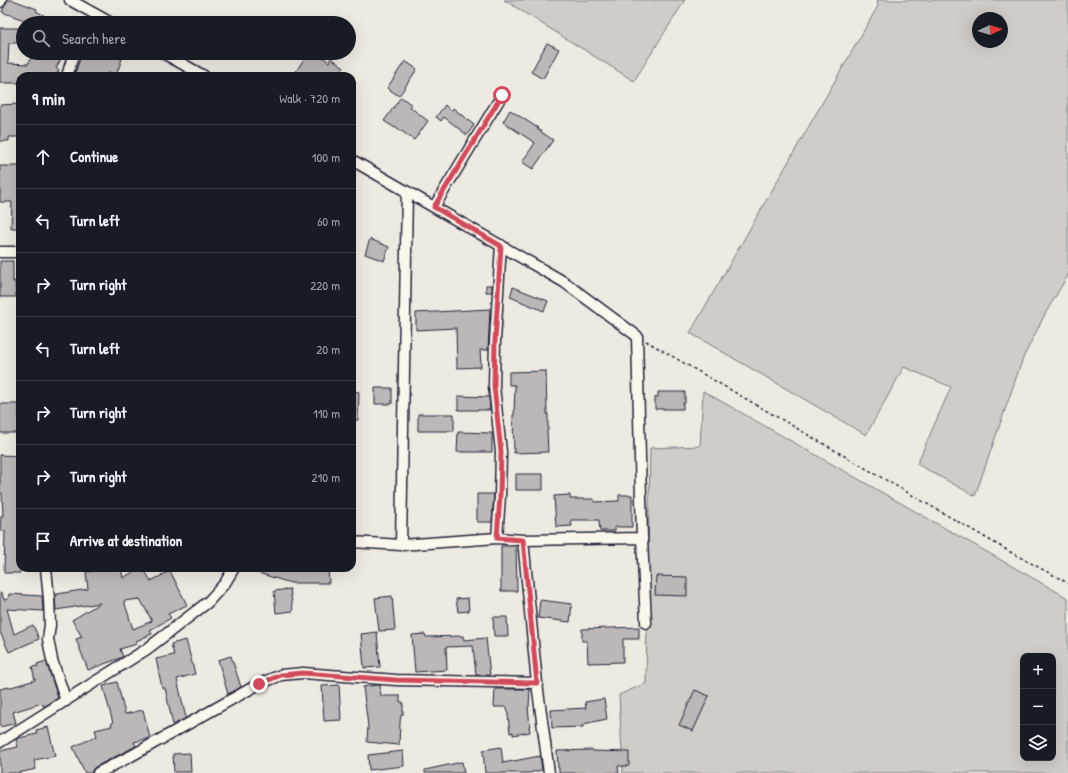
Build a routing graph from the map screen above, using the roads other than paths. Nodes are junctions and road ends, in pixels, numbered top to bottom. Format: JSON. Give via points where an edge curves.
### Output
{"nodes":[{"id":1,"x":70,"y":0,"type":"edge"},
{"id":2,"x":98,"y":16,"type":"edge"},
{"id":3,"x":72,"y":60,"type":"edge"},
{"id":4,"x":175,"y":60,"type":"edge"},
{"id":5,"x":68,"y":72,"type":"edge"},
{"id":6,"x":197,"y":72,"type":"edge"},
{"id":7,"x":502,"y":95,"type":"dead end"},
{"id":8,"x":356,"y":162,"type":"edge"},
{"id":9,"x":407,"y":192,"type":"junction"},
{"id":10,"x":434,"y":207,"type":"junction"},
{"id":11,"x":501,"y":246,"type":"junction"},
{"id":12,"x":0,"y":252,"type":"edge"},
{"id":13,"x":16,"y":252,"type":"edge"},
{"id":14,"x":497,"y":538,"type":"junction"},
{"id":15,"x":642,"y":538,"type":"junction"},
{"id":16,"x":523,"y":540,"type":"junction"},
{"id":17,"x":356,"y":542,"type":"edge"},
{"id":18,"x":401,"y":544,"type":"junction"},
{"id":19,"x":46,"y":572,"type":"edge"},
{"id":20,"x":232,"y":572,"type":"edge"},
{"id":21,"x":646,"y":623,"type":"dead end"},
{"id":22,"x":537,"y":683,"type":"junction"},
{"id":23,"x":66,"y":700,"type":"junction"},
{"id":24,"x":0,"y":742,"type":"edge"},
{"id":25,"x":98,"y":773,"type":"edge"},
{"id":26,"x":549,"y":773,"type":"edge"}],
"edges":[{"from":1,"to":2,"type":"street"},
{"from":3,"to":5,"type":"street"},
{"from":4,"to":6,"type":"street"},
{"from":7,"to":10,"type":"street"},
{"from":8,"to":9,"type":"street"},
{"from":9,"to":10,"type":"street"},
{"from":9,"to":18,"type":"street"},
{"from":10,"to":11,"type":"street"},
{"from":11,"to":14,"type":"street","via":[[494,386],[501,452]]},
{"from":11,"to":15,"type":"street","via":[[564,282],[637,336]]},
{"from":12,"to":13,"type":"street"},
{"from":14,"to":16,"type":"street"},
{"from":14,"to":18,"type":"street"},
{"from":15,"to":16,"type":"street"},
{"from":15,"to":21,"type":"street"},
{"from":16,"to":22,"type":"street"},
{"from":17,"to":18,"type":"street"},
{"from":19,"to":23,"type":"street","via":[[50,625],[48,639],[52,660]]},
{"from":20,"to":23,"type":"street","via":[[208,602],[147,649]]},
{"from":22,"to":25,"type":"street","via":[[396,680],[303,673],[281,675],[259,684]]},
{"from":22,"to":26,"type":"street"},
{"from":23,"to":24,"type":"street"}]}
